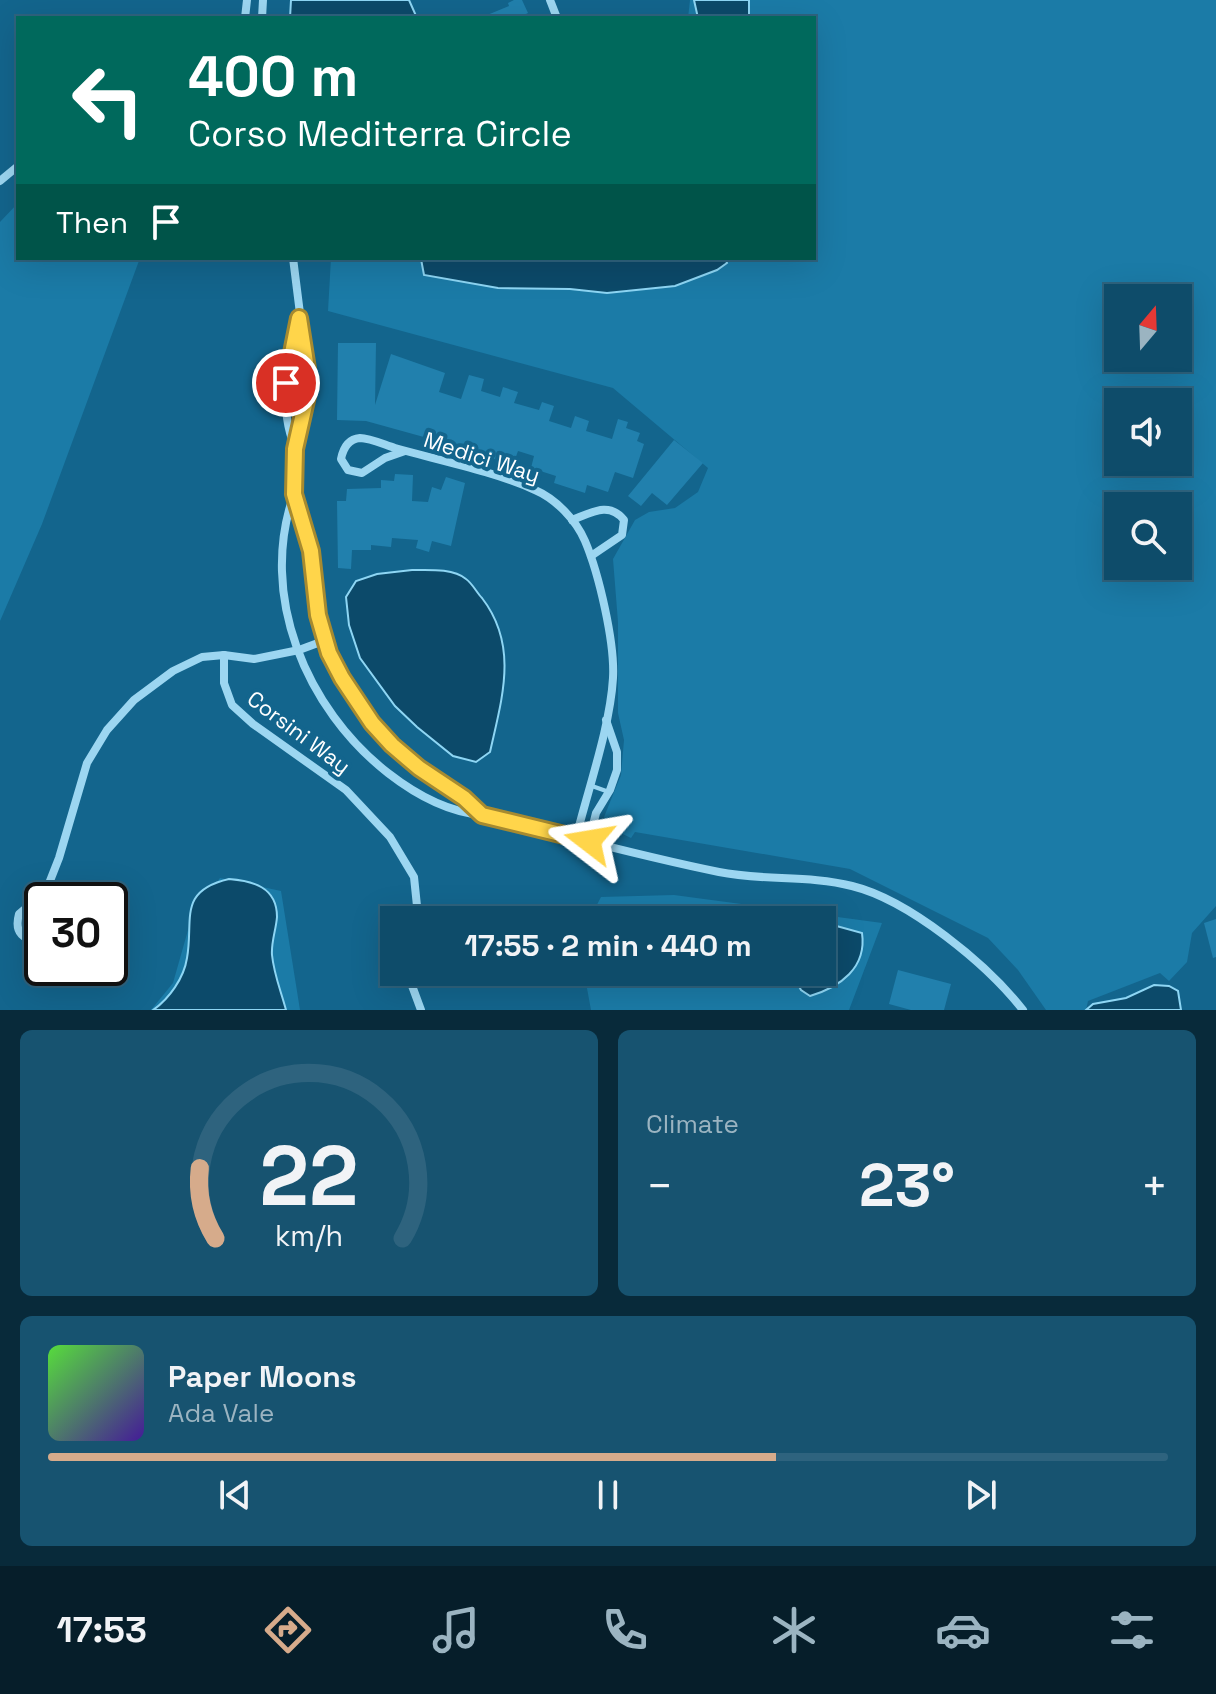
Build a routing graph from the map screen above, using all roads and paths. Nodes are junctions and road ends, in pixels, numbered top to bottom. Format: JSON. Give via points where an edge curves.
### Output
{"nodes":[{"id":1,"x":16,"y":168,"type":"edge"},
{"id":2,"x":0,"y":181,"type":"edge"},
{"id":3,"x":294,"y":260,"type":"edge"},
{"id":4,"x":299,"y":318,"type":"junction"},
{"id":5,"x":295,"y":449,"type":"junction"},
{"id":6,"x":405,"y":451,"type":"junction"},
{"id":7,"x":294,"y":494,"type":"junction"},
{"id":8,"x":572,"y":520,"type":"junction"},
{"id":9,"x":591,"y":556,"type":"junction"},
{"id":10,"x":326,"y":640,"type":"junction"},
{"id":11,"x":299,"y":650,"type":"junction"},
{"id":12,"x":224,"y":655,"type":"junction"},
{"id":13,"x":606,"y":719,"type":"junction"},
{"id":14,"x":599,"y":748,"type":"junction"},
{"id":15,"x":617,"y":753,"type":"junction"},
{"id":16,"x":589,"y":785,"type":"junction"},
{"id":17,"x":609,"y":792,"type":"junction"},
{"id":18,"x":482,"y":815,"type":"junction"},
{"id":19,"x":576,"y":838,"type":"junction"},
{"id":20,"x":589,"y":841,"type":"junction"},
{"id":21,"x":52,"y":882,"type":"edge"},
{"id":22,"x":417,"y":906,"type":"edge"},
{"id":23,"x":24,"y":910,"type":"edge"},
{"id":24,"x":24,"y":937,"type":"edge"},
{"id":25,"x":412,"y":986,"type":"edge"},
{"id":26,"x":421,"y":1010,"type":"edge"},
{"id":27,"x":1023,"y":1010,"type":"edge"}],
"edges":[{"from":1,"to":2,"type":"street"},
{"from":3,"to":4,"type":"street"},
{"from":4,"to":5,"type":"street","via":[[307,396]]},
{"from":4,"to":5,"type":"street","via":[[286,383],[286,425]]},
{"from":5,"to":7,"type":"street"},
{"from":6,"to":6,"type":"street","name":"Medici Way","via":[[362,473],[348,470],[341,459],[349,443],[360,438]]},
{"from":6,"to":8,"type":"street","name":"Medici Way","via":[[537,490]]},
{"from":7,"to":10,"type":"street","via":[[311,551]]},
{"from":7,"to":11,"type":"street","via":[[281,541],[281,570],[286,611]]},
{"from":8,"to":9,"type":"street","name":"Medici Way"},
{"from":8,"to":9,"type":"street","via":[[605,508],[624,520],[622,535]]},
{"from":9,"to":13,"type":"street","name":"Medici Way","via":[[611,650]]},
{"from":10,"to":11,"type":"street","name":"Corsini Way"},
{"from":10,"to":18,"type":"street","via":[[342,678],[372,723],[419,768]]},
{"from":11,"to":12,"type":"street","name":"Corsini Way","via":[[254,659]]},
{"from":11,"to":18,"type":"street","via":[[336,723],[370,759],[430,800]]},
{"from":12,"to":21,"type":"street","via":[[202,657],[173,671],[134,700],[107,730],[87,763]]},
{"from":12,"to":22,"type":"street","name":"Corsini Way","via":[[224,683],[232,705],[346,790],[390,837],[414,877]]},
{"from":13,"to":14,"type":"street","name":"Medici Way"},
{"from":13,"to":15,"type":"street","name":"Medici Way"},
{"from":14,"to":15,"type":"lane"},
{"from":14,"to":16,"type":"street","name":"Medici Way"},
{"from":15,"to":17,"type":"street","name":"Medici Way"},
{"from":16,"to":17,"type":"lane"},
{"from":16,"to":19,"type":"street","name":"Medici Way"},
{"from":17,"to":20,"type":"street","name":"Medici Way","via":[[598,808]]},
{"from":18,"to":19,"type":"street"},
{"from":19,"to":20,"type":"street"},
{"from":20,"to":27,"type":"street","via":[[750,878],[851,885],[879,894],[949,940]]},
{"from":23,"to":24,"type":"street","via":[[17,921]]},
{"from":25,"to":26,"type":"street"}]}
